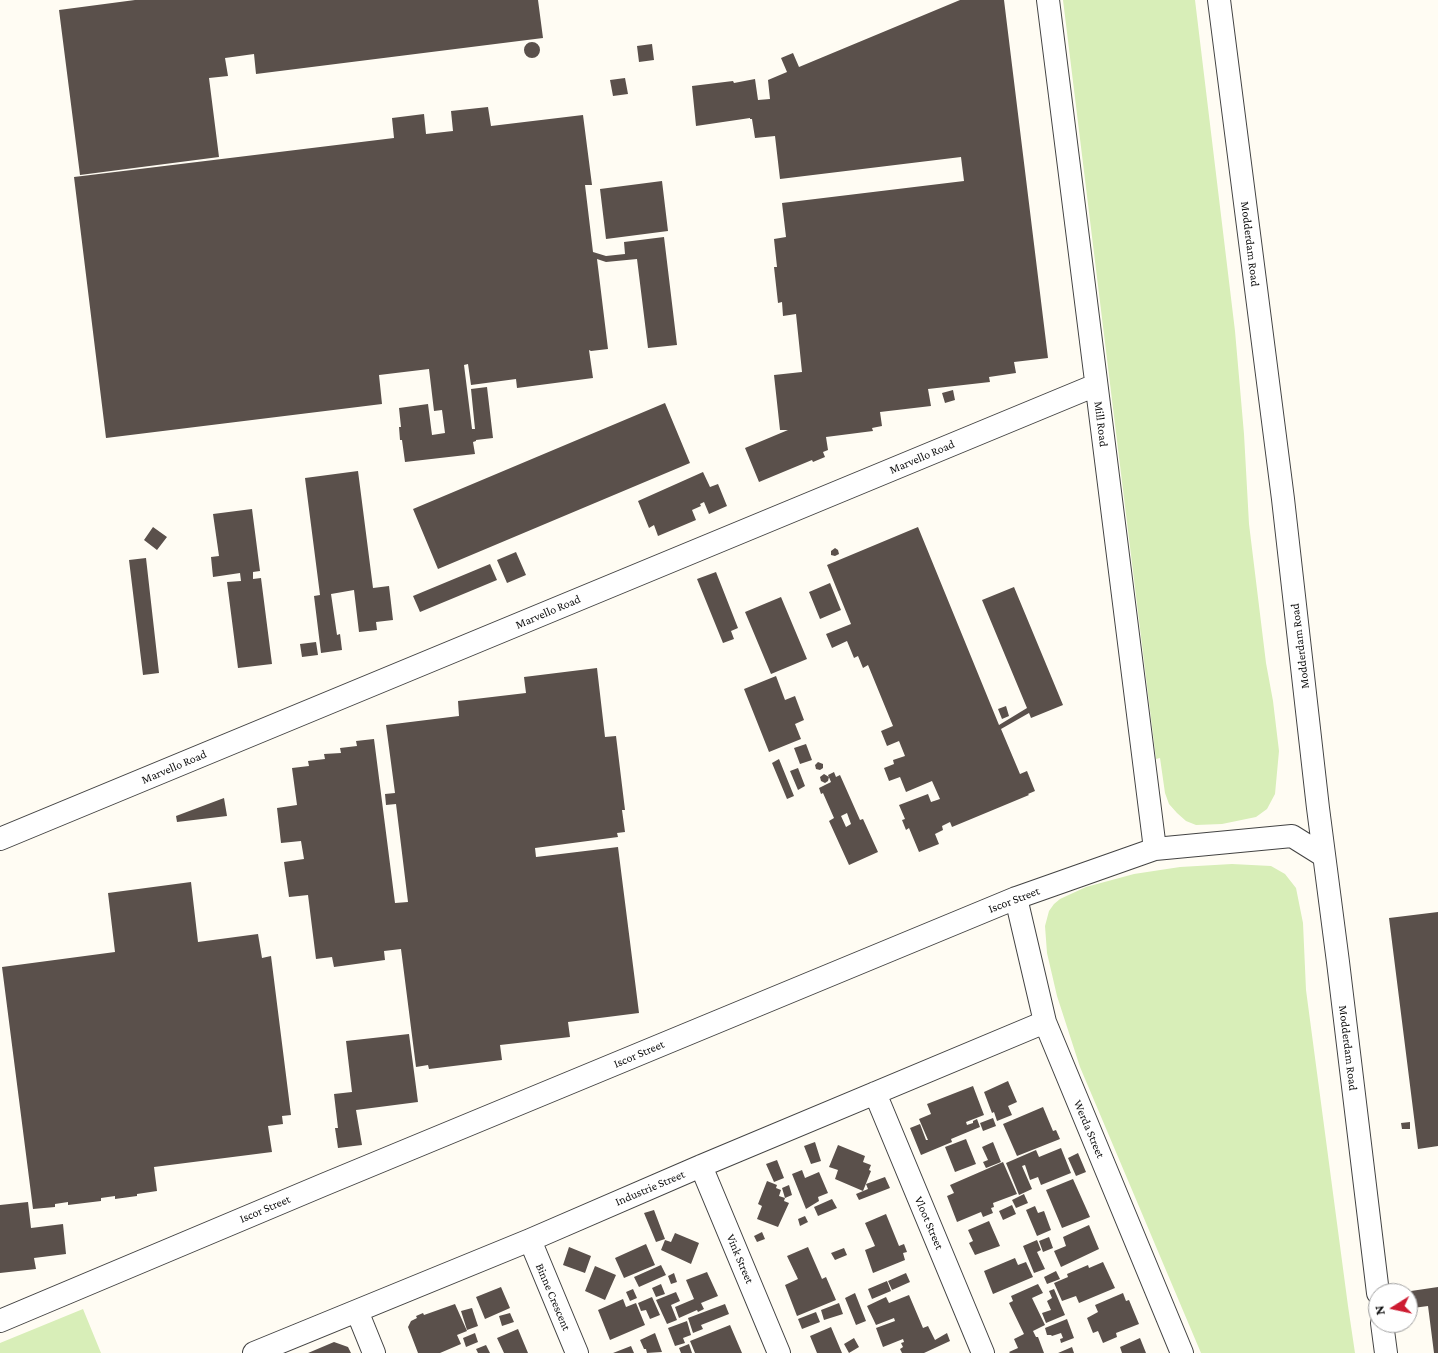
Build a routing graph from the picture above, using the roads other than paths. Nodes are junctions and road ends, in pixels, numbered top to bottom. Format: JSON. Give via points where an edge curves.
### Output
{"nodes":[{"id":1,"x":1048,"y":0,"type":"edge"},
{"id":2,"x":1219,"y":0,"type":"edge"},
{"id":3,"x":1096,"y":385,"type":"junction"},
{"id":4,"x":1318,"y":808,"type":"junction"},
{"id":5,"x":1292,"y":836,"type":"junction"},
{"id":6,"x":0,"y":839,"type":"edge"},
{"id":7,"x":1155,"y":849,"type":"junction"},
{"id":8,"x":1324,"y":856,"type":"junction"},
{"id":9,"x":1016,"y":898,"type":"junction"},
{"id":10,"x":1045,"y":1022,"type":"junction"},
{"id":11,"x":875,"y":1093,"type":"junction"},
{"id":12,"x":701,"y":1166,"type":"junction"},
{"id":13,"x":530,"y":1240,"type":"junction"},
{"id":14,"x":1377,"y":1283,"type":"edge"},
{"id":15,"x":357,"y":1311,"type":"junction"},
{"id":16,"x":0,"y":1321,"type":"edge"},
{"id":17,"x":1383,"y":1333,"type":"edge"},
{"id":18,"x":254,"y":1353,"type":"edge"},
{"id":19,"x":374,"y":1353,"type":"edge"},
{"id":20,"x":577,"y":1353,"type":"edge"},
{"id":21,"x":779,"y":1353,"type":"edge"},
{"id":22,"x":983,"y":1353,"type":"edge"},
{"id":23,"x":1182,"y":1353,"type":"edge"},
{"id":24,"x":1386,"y":1353,"type":"edge"}],
"edges":[{"from":1,"to":3,"type":"street","name":"Mill Road"},
{"from":2,"to":4,"type":"street","name":"Modderdam Road","via":[[1283,498]]},
{"from":3,"to":6,"type":"street","name":"Marvello Road"},
{"from":3,"to":7,"type":"street","name":"Mill Road"},
{"from":4,"to":5,"type":"street"},
{"from":4,"to":8,"type":"street","name":"Modderdam Road"},
{"from":5,"to":7,"type":"street","name":"Iscor Street"},
{"from":5,"to":8,"type":"street"},
{"from":7,"to":9,"type":"street","name":"Iscor Street"},
{"from":8,"to":14,"type":"street","name":"Modderdam Road"},
{"from":9,"to":10,"type":"street","name":"Werda Street"},
{"from":9,"to":16,"type":"street","name":"Iscor Street"},
{"from":10,"to":11,"type":"street","name":"Industrie Street"},
{"from":10,"to":23,"type":"street","name":"Werda Street"},
{"from":11,"to":12,"type":"street","name":"Industrie Street"},
{"from":11,"to":22,"type":"street","name":"Vloot Street"},
{"from":12,"to":13,"type":"street","name":"Industrie Street"},
{"from":12,"to":21,"type":"street","name":"Vink Street"},
{"from":13,"to":15,"type":"street","name":"Industrie Street"},
{"from":13,"to":20,"type":"street","name":"Binne Crescent"},
{"from":15,"to":18,"type":"street","name":"Industrie Street"},
{"from":15,"to":19,"type":"street"},
{"from":17,"to":24,"type":"street"}]}
